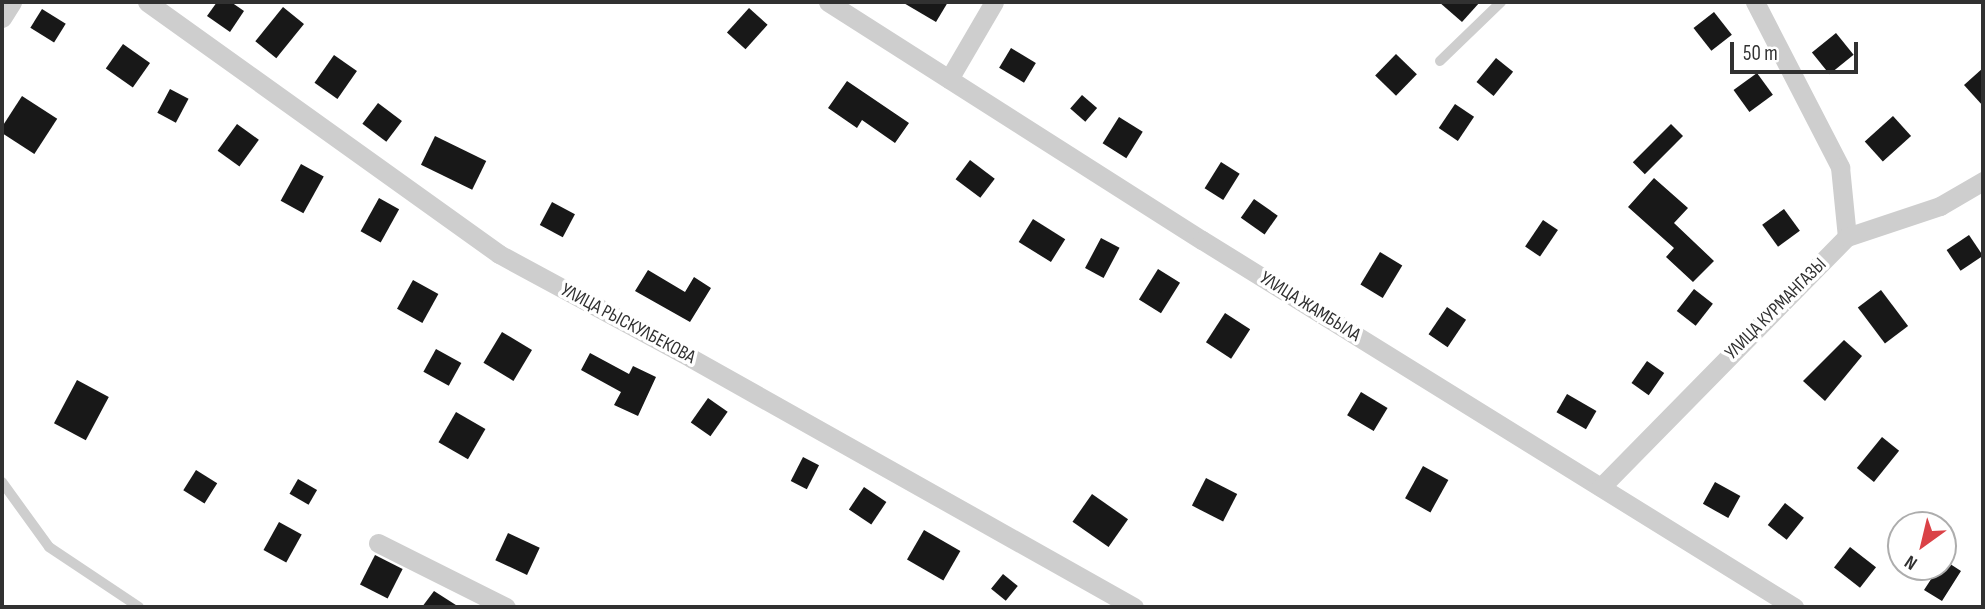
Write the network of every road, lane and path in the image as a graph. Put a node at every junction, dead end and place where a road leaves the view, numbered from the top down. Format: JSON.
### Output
{"nodes":[{"id":1,"x":12,"y":2,"type":"edge"},
{"id":2,"x":148,"y":2,"type":"edge"},
{"id":3,"x":828,"y":2,"type":"edge"},
{"id":4,"x":994,"y":2,"type":"edge"},
{"id":5,"x":1501,"y":2,"type":"edge"},
{"id":6,"x":1755,"y":2,"type":"edge"},
{"id":7,"x":2,"y":18,"type":"edge"},
{"id":8,"x":1440,"y":61,"type":"dead end"},
{"id":9,"x":950,"y":79,"type":"junction"},
{"id":10,"x":1983,"y":181,"type":"edge"},
{"id":11,"x":1847,"y":237,"type":"junction"},
{"id":12,"x":2,"y":482,"type":"edge"},
{"id":13,"x":1601,"y":487,"type":"junction"},
{"id":14,"x":378,"y":543,"type":"dead end"},
{"id":15,"x":139,"y":607,"type":"edge"},
{"id":16,"x":506,"y":607,"type":"edge"},
{"id":17,"x":1134,"y":607,"type":"edge"},
{"id":18,"x":1794,"y":607,"type":"edge"}],
"edges":[{"from":1,"to":7,"type":"street"},
{"from":2,"to":17,"type":"street","name":"УЛИЦА РЫСКУЛБЕКОВА"},
{"from":3,"to":9,"type":"street","name":"УЛИЦА ЖАМБЫЛА"},
{"from":4,"to":9,"type":"street"},
{"from":5,"to":8,"type":"lane"},
{"from":6,"to":11,"type":"street"},
{"from":9,"to":13,"type":"street","name":"УЛИЦА ЖАМБЫЛА"},
{"from":10,"to":11,"type":"street","name":"УЛИЦА КУРМАНГАЗЫ"},
{"from":11,"to":13,"type":"street","name":"УЛИЦА КУРМАНГАЗЫ"},
{"from":12,"to":15,"type":"lane"},
{"from":13,"to":18,"type":"street","name":"УЛИЦА ЖАМБЫЛА"},
{"from":14,"to":16,"type":"street"}]}
